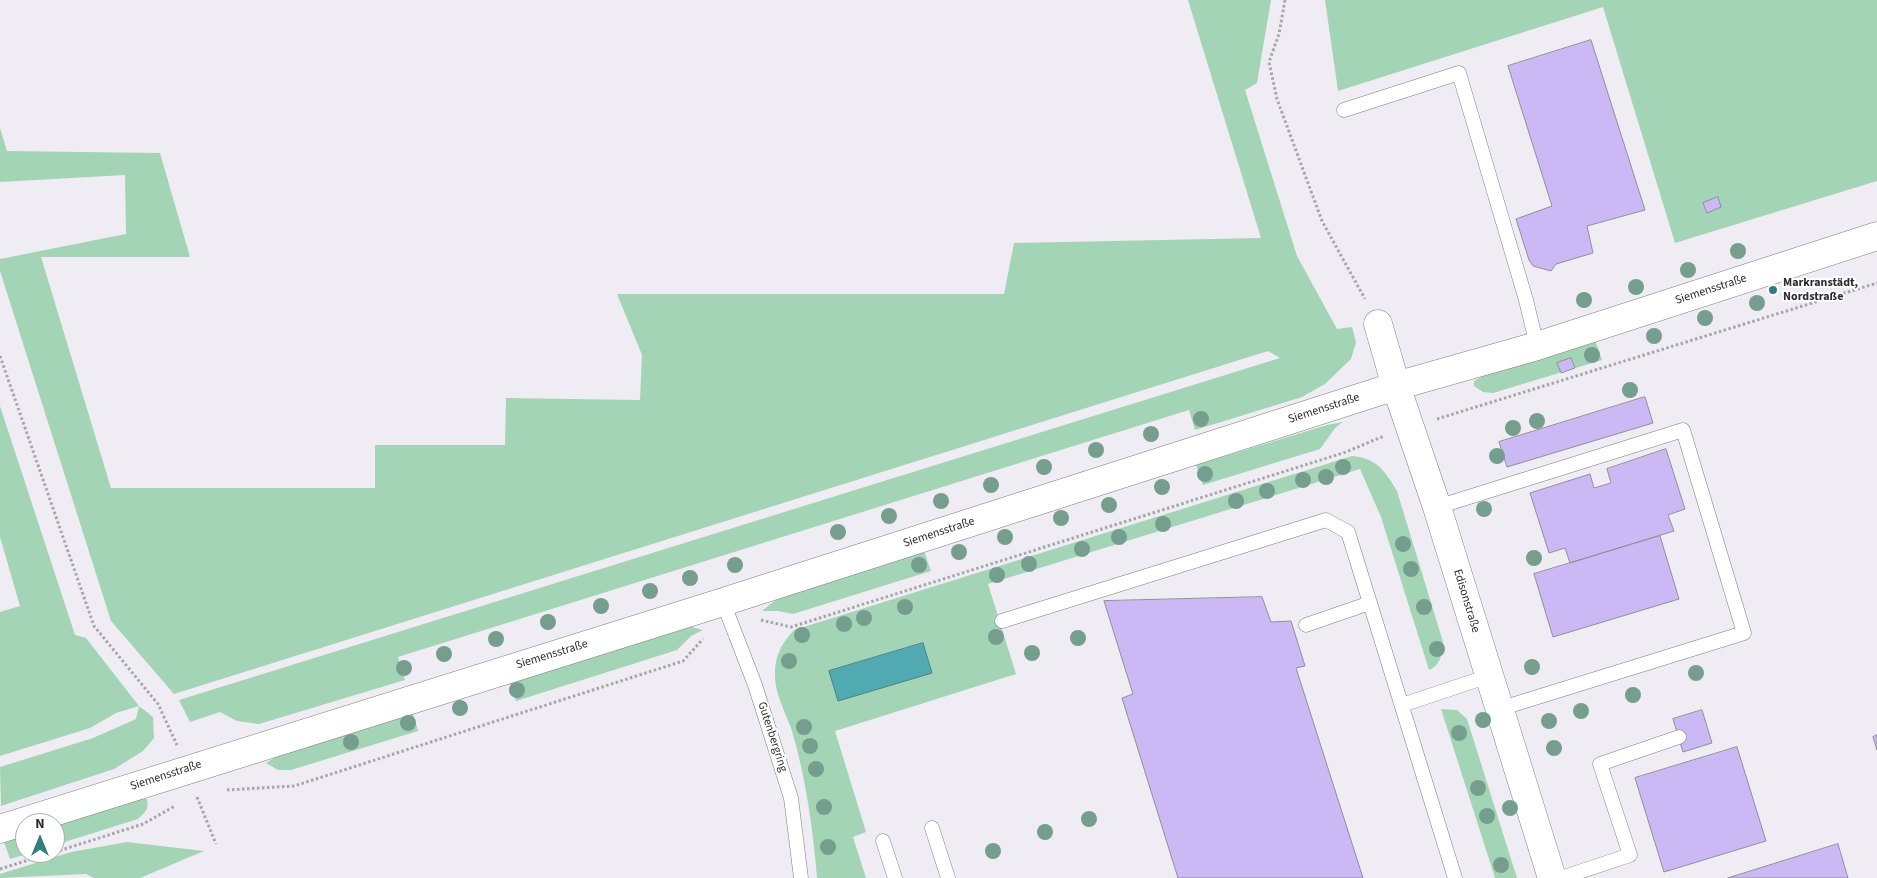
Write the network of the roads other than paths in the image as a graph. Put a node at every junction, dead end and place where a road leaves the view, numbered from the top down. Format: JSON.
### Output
{"nodes":[{"id":1,"x":1344,"y":110,"type":"dead end"},
{"id":2,"x":1877,"y":236,"type":"edge"},
{"id":3,"x":1378,"y":324,"type":"road end"},
{"id":4,"x":1538,"y":346,"type":"junction"},
{"id":5,"x":1396,"y":386,"type":"junction"},
{"id":6,"x":1436,"y":507,"type":"junction"},
{"id":7,"x":723,"y":602,"type":"junction"},
{"id":8,"x":1370,"y":603,"type":"junction"},
{"id":9,"x":1002,"y":622,"type":"dead end"},
{"id":10,"x":1306,"y":625,"type":"dead end"},
{"id":11,"x":1489,"y":676,"type":"junction"},
{"id":12,"x":1402,"y":705,"type":"junction"},
{"id":13,"x":1499,"y":709,"type":"junction"},
{"id":14,"x":1679,"y":737,"type":"dead end"},
{"id":15,"x":932,"y":828,"type":"dead end"},
{"id":16,"x":0,"y":829,"type":"edge"},
{"id":17,"x":883,"y":841,"type":"dead end"},
{"id":18,"x":801,"y":878,"type":"edge"},
{"id":19,"x":895,"y":878,"type":"edge"},
{"id":20,"x":948,"y":878,"type":"edge"},
{"id":21,"x":1455,"y":878,"type":"edge"},
{"id":22,"x":1552,"y":878,"type":"edge"},
{"id":23,"x":1561,"y":878,"type":"edge"}],
"edges":[{"from":1,"to":4,"type":"lane"},
{"from":2,"to":4,"type":"street","name":"Siemensstraße"},
{"from":3,"to":5,"type":"street","name":"Edisonstraße"},
{"from":4,"to":5,"type":"street","name":"Siemensstraße"},
{"from":5,"to":6,"type":"street","name":"Edisonstraße"},
{"from":5,"to":7,"type":"street","name":"Siemensstraße"},
{"from":6,"to":11,"type":"street","name":"Edisonstraße"},
{"from":6,"to":13,"type":"lane"},
{"from":7,"to":16,"type":"street","name":"Siemensstraße"},
{"from":7,"to":18,"type":"lane","name":"Gutenbergring"},
{"from":8,"to":9,"type":"lane"},
{"from":8,"to":10,"type":"lane"},
{"from":8,"to":12,"type":"lane"},
{"from":11,"to":12,"type":"lane"},
{"from":11,"to":13,"type":"street","name":"Edisonstraße"},
{"from":12,"to":21,"type":"lane"},
{"from":13,"to":22,"type":"street","name":"Edisonstraße"},
{"from":14,"to":23,"type":"lane"},
{"from":15,"to":20,"type":"lane"},
{"from":17,"to":19,"type":"lane"}]}
